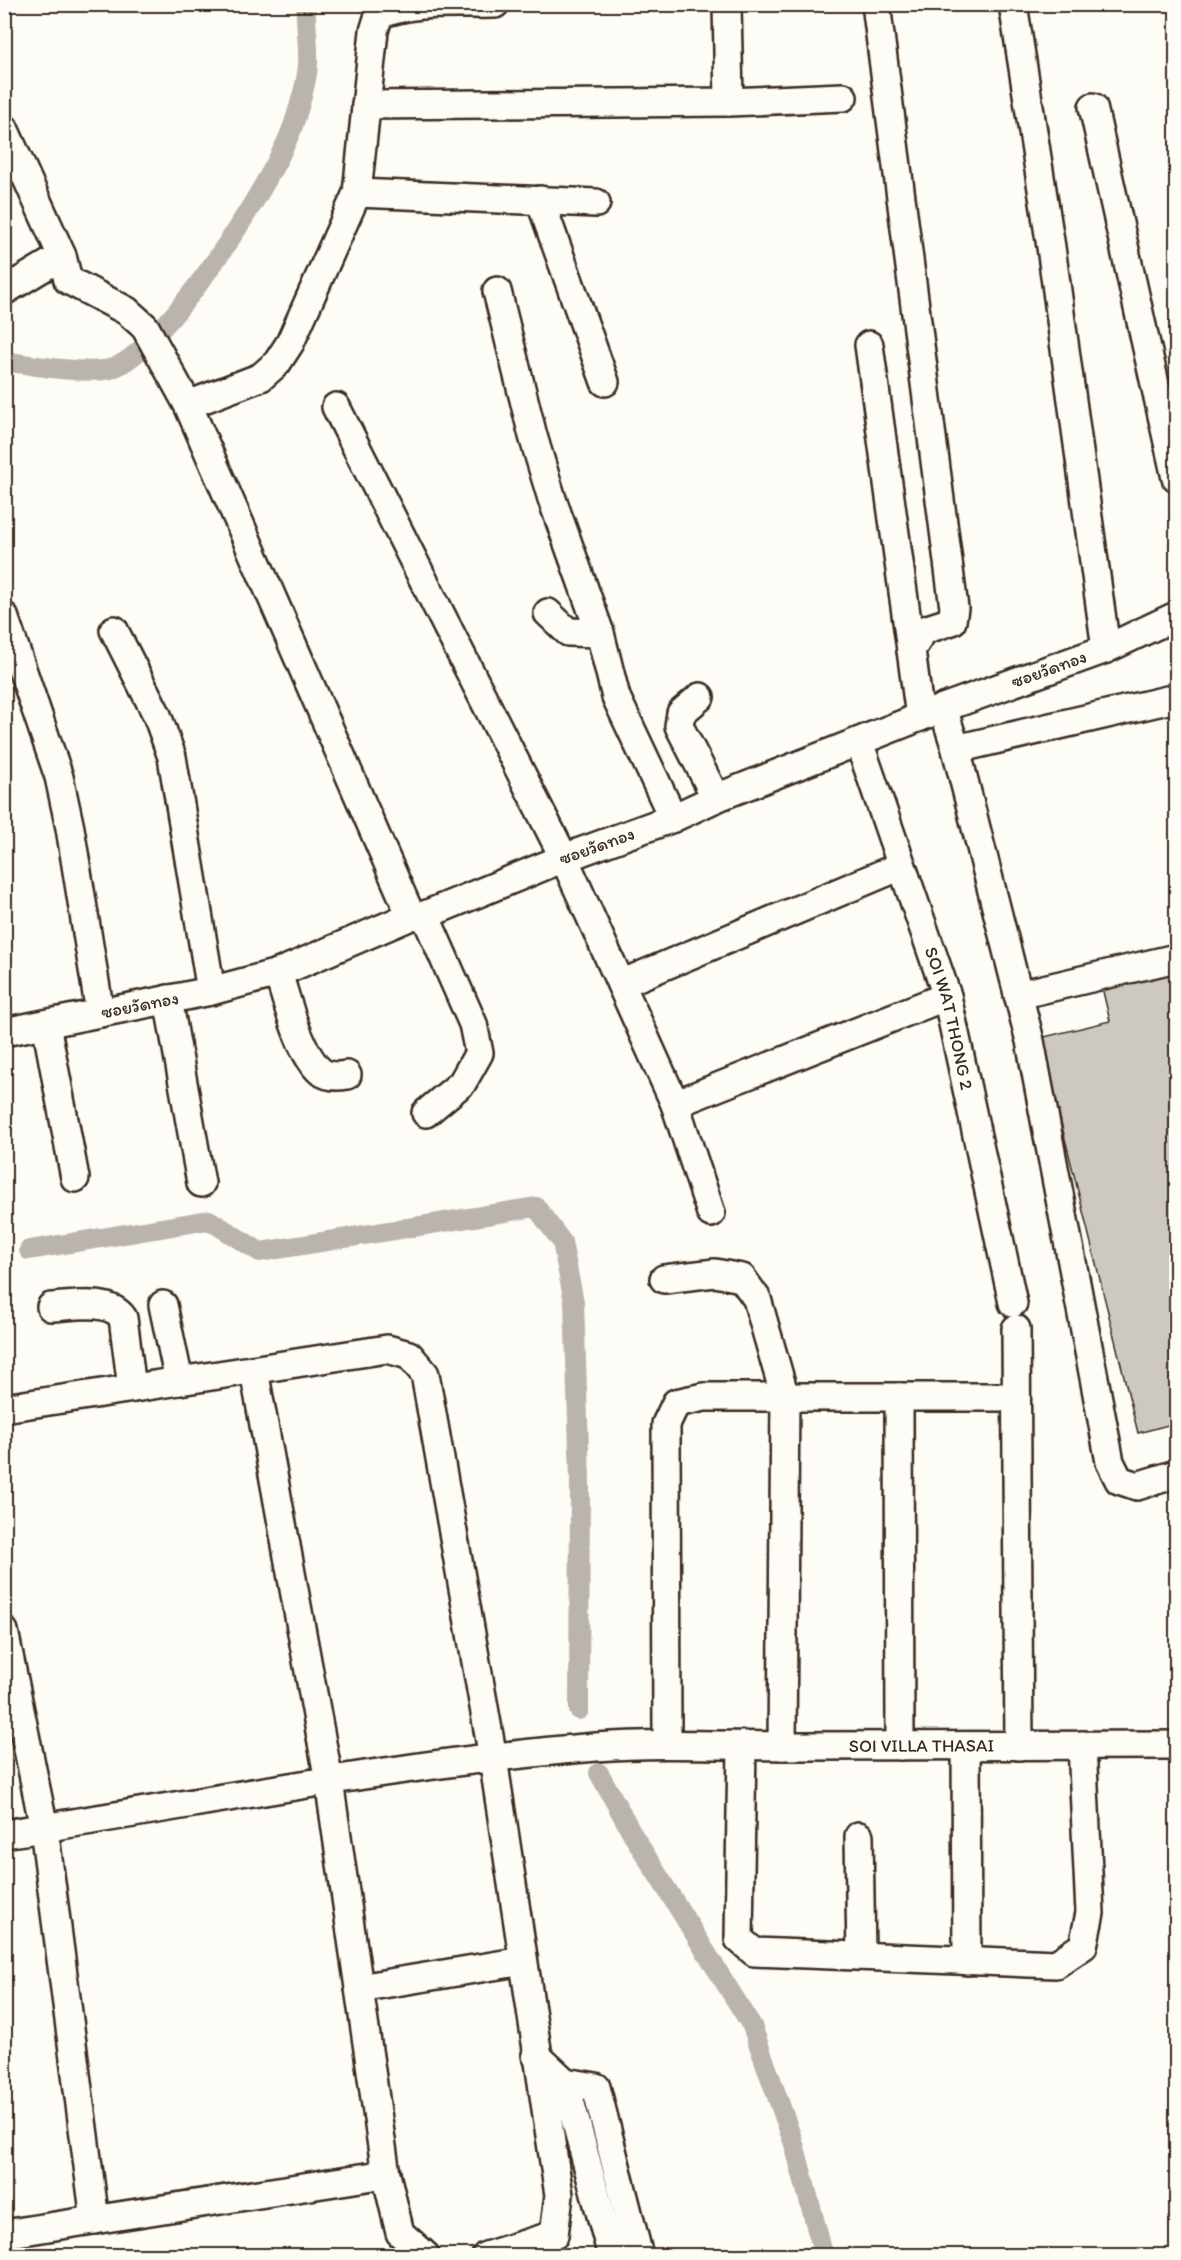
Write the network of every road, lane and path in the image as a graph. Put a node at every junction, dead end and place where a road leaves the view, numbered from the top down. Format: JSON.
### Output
{"nodes":[{"id":1,"x":495,"y":4,"type":"edge"},
{"id":2,"x":727,"y":4,"type":"edge"},
{"id":3,"x":876,"y":4,"type":"edge"},
{"id":4,"x":1013,"y":4,"type":"edge"},
{"id":5,"x":843,"y":97,"type":"dead end"},
{"id":6,"x":729,"y":102,"type":"junction"},
{"id":7,"x":366,"y":105,"type":"junction"},
{"id":8,"x":1093,"y":107,"type":"dead end"},
{"id":9,"x":4,"y":128,"type":"edge"},
{"id":10,"x":357,"y":193,"type":"junction"},
{"id":11,"x":540,"y":200,"type":"junction"},
{"id":12,"x":596,"y":203,"type":"dead end"},
{"id":13,"x":62,"y":256,"type":"junction"},
{"id":14,"x":6,"y":288,"type":"edge"},
{"id":15,"x":497,"y":291,"type":"dead end"},
{"id":16,"x":870,"y":345,"type":"dead end"},
{"id":17,"x":605,"y":382,"type":"dead end"},
{"id":18,"x":188,"y":405,"type":"junction"},
{"id":19,"x":336,"y":407,"type":"dead end"},
{"id":20,"x":1176,"y":477,"type":"edge"},
{"id":21,"x":549,"y":613,"type":"dead end"},
{"id":22,"x":4,"y":616,"type":"edge"},
{"id":23,"x":1176,"y":616,"type":"edge"},
{"id":24,"x":114,"y":630,"type":"dead end"},
{"id":25,"x":600,"y":633,"type":"junction"},
{"id":26,"x":1106,"y":649,"type":"junction"},
{"id":27,"x":911,"y":650,"type":"junction"},
{"id":28,"x":700,"y":697,"type":"dead end"},
{"id":29,"x":1176,"y":698,"type":"edge"},
{"id":30,"x":931,"y":712,"type":"junction"},
{"id":31,"x":858,"y":742,"type":"junction"},
{"id":32,"x":956,"y":749,"type":"junction"},
{"id":33,"x":716,"y":798,"type":"junction"},
{"id":34,"x":673,"y":818,"type":"junction"},
{"id":35,"x":564,"y":858,"type":"junction"},
{"id":36,"x":901,"y":866,"type":"junction"},
{"id":37,"x":418,"y":915,"type":"junction"},
{"id":38,"x":1176,"y":958,"type":"edge"},
{"id":39,"x":278,"y":973,"type":"junction"},
{"id":40,"x":621,"y":984,"type":"junction"},
{"id":41,"x":211,"y":991,"type":"junction"},
{"id":42,"x":1018,"y":995,"type":"junction"},
{"id":43,"x":947,"y":996,"type":"junction"},
{"id":44,"x":168,"y":999,"type":"junction"},
{"id":45,"x":100,"y":1013,"type":"junction"},
{"id":46,"x":46,"y":1024,"type":"junction"},
{"id":47,"x":4,"y":1032,"type":"edge"},
{"id":48,"x":346,"y":1075,"type":"dead end"},
{"id":49,"x":675,"y":1104,"type":"junction"},
{"id":50,"x":426,"y":1113,"type":"dead end"},
{"id":51,"x":75,"y":1178,"type":"dead end"},
{"id":52,"x":201,"y":1183,"type":"dead end"},
{"id":53,"x":711,"y":1213,"type":"dead end"},
{"id":54,"x":664,"y":1279,"type":"dead end"},
{"id":55,"x":163,"y":1305,"type":"dead end"},
{"id":56,"x":51,"y":1306,"type":"dead end"},
{"id":57,"x":254,"y":1370,"type":"junction"},
{"id":58,"x":179,"y":1381,"type":"junction"},
{"id":59,"x":132,"y":1388,"type":"junction"},
{"id":60,"x":785,"y":1397,"type":"junction"},
{"id":61,"x":899,"y":1397,"type":"junction"},
{"id":62,"x":1016,"y":1397,"type":"junction"},
{"id":63,"x":4,"y":1408,"type":"edge"},
{"id":64,"x":1176,"y":1474,"type":"edge"},
{"id":65,"x":4,"y":1631,"type":"edge"},
{"id":66,"x":15,"y":1733,"type":"edge"},
{"id":67,"x":667,"y":1743,"type":"junction"},
{"id":68,"x":742,"y":1745,"type":"junction"},
{"id":69,"x":1082,"y":1745,"type":"junction"},
{"id":70,"x":1176,"y":1745,"type":"edge"},
{"id":71,"x":782,"y":1746,"type":"junction"},
{"id":72,"x":900,"y":1746,"type":"junction"},
{"id":73,"x":966,"y":1746,"type":"junction"},
{"id":74,"x":1019,"y":1746,"type":"junction"},
{"id":75,"x":493,"y":1758,"type":"junction"},
{"id":76,"x":329,"y":1781,"type":"junction"},
{"id":77,"x":44,"y":1828,"type":"junction"},
{"id":78,"x":4,"y":1834,"type":"edge"},
{"id":79,"x":859,"y":1836,"type":"dead end"},
{"id":80,"x":861,"y":1956,"type":"junction"},
{"id":81,"x":523,"y":1961,"type":"junction"},
{"id":82,"x":967,"y":1961,"type":"junction"},
{"id":83,"x":359,"y":1988,"type":"junction"},
{"id":84,"x":536,"y":2055,"type":"junction"},
{"id":85,"x":565,"y":2082,"type":"junction"},
{"id":86,"x":386,"y":2174,"type":"junction"},
{"id":87,"x":95,"y":2220,"type":"junction"},
{"id":88,"x":4,"y":2234,"type":"edge"},
{"id":89,"x":426,"y":2256,"type":"edge"},
{"id":90,"x":486,"y":2256,"type":"edge"},
{"id":91,"x":612,"y":2256,"type":"edge"},
{"id":92,"x":639,"y":2256,"type":"edge"}],
"edges":[{"from":1,"to":7,"type":"street"},
{"from":2,"to":6,"type":"street"},
{"from":3,"to":27,"type":"street"},
{"from":4,"to":26,"type":"street"},
{"from":5,"to":6,"type":"street"},
{"from":6,"to":7,"type":"street"},
{"from":7,"to":10,"type":"street"},
{"from":8,"to":20,"type":"street"},
{"from":9,"to":13,"type":"street"},
{"from":10,"to":11,"type":"street"},
{"from":10,"to":18,"type":"street"},
{"from":11,"to":12,"type":"street"},
{"from":11,"to":17,"type":"street"},
{"from":13,"to":14,"type":"street"},
{"from":13,"to":18,"type":"street"},
{"from":15,"to":25,"type":"street"},
{"from":16,"to":27,"type":"street"},
{"from":18,"to":37,"type":"street"},
{"from":19,"to":35,"type":"street"},
{"from":21,"to":25,"type":"street"},
{"from":22,"to":45,"type":"street"},
{"from":23,"to":26,"type":"street","name":"ซอยวัดทอง"},
{"from":24,"to":41,"type":"street"},
{"from":25,"to":34,"type":"street"},
{"from":26,"to":30,"type":"street","name":"ซอยวัดทอง"},
{"from":27,"to":30,"type":"street"},
{"from":28,"to":33,"type":"street"},
{"from":29,"to":32,"type":"street"},
{"from":30,"to":31,"type":"street","name":"ซอยวัดทอง"},
{"from":30,"to":32,"type":"street"},
{"from":31,"to":33,"type":"street","name":"ซอยวัดทอง"},
{"from":31,"to":36,"type":"street","name":"SOI WAT THONG 2"},
{"from":32,"to":42,"type":"street"},
{"from":33,"to":34,"type":"street","name":"ซอยวัดทอง"},
{"from":34,"to":35,"type":"street","name":"ซอยวัดทอง"},
{"from":35,"to":37,"type":"street","name":"ซอยวัดทอง"},
{"from":35,"to":40,"type":"street"},
{"from":36,"to":40,"type":"street"},
{"from":36,"to":43,"type":"street","name":"SOI WAT THONG 2"},
{"from":37,"to":39,"type":"street","name":"ซอยวัดทอง"},
{"from":37,"to":50,"type":"street"},
{"from":38,"to":42,"type":"street"},
{"from":39,"to":41,"type":"street","name":"ซอยวัดทอง"},
{"from":39,"to":48,"type":"street"},
{"from":40,"to":49,"type":"street"},
{"from":41,"to":44,"type":"street","name":"ซอยวัดทอง"},
{"from":42,"to":64,"type":"street"},
{"from":43,"to":49,"type":"street"},
{"from":43,"to":62,"type":"street","name":"SOI WAT THONG 2"},
{"from":44,"to":45,"type":"street","name":"ซอยวัดทอง"},
{"from":44,"to":52,"type":"street"},
{"from":45,"to":46,"type":"street","name":"ซอยวัดทอง"},
{"from":46,"to":47,"type":"street","name":"ซอยวัดทอง"},
{"from":46,"to":51,"type":"street"},
{"from":49,"to":53,"type":"street"},
{"from":54,"to":60,"type":"street"},
{"from":55,"to":58,"type":"street"},
{"from":56,"to":59,"type":"street"},
{"from":57,"to":58,"type":"street"},
{"from":57,"to":75,"type":"street"},
{"from":57,"to":76,"type":"street"},
{"from":58,"to":59,"type":"street"},
{"from":59,"to":63,"type":"street"},
{"from":60,"to":61,"type":"street"},
{"from":60,"to":67,"type":"street"},
{"from":60,"to":71,"type":"street"},
{"from":61,"to":62,"type":"street"},
{"from":61,"to":72,"type":"street"},
{"from":62,"to":74,"type":"street","name":"SOI WAT THONG 2"},
{"from":65,"to":66,"type":"street"},
{"from":66,"to":77,"type":"street"},
{"from":67,"to":68,"type":"street","name":"SOI VILLA THASAI"},
{"from":67,"to":75,"type":"street","name":"SOI VILLA THASAI"},
{"from":68,"to":71,"type":"street","name":"SOI VILLA THASAI"},
{"from":68,"to":80,"type":"street"},
{"from":69,"to":70,"type":"street","name":"SOI VILLA THASAI"},
{"from":69,"to":74,"type":"street","name":"SOI VILLA THASAI"},
{"from":69,"to":82,"type":"street"},
{"from":71,"to":72,"type":"street","name":"SOI VILLA THASAI"},
{"from":72,"to":73,"type":"street","name":"SOI VILLA THASAI"},
{"from":73,"to":74,"type":"street","name":"SOI VILLA THASAI"},
{"from":73,"to":82,"type":"street"},
{"from":75,"to":76,"type":"street","name":"SOI VILLA THASAI"},
{"from":75,"to":81,"type":"street"},
{"from":76,"to":77,"type":"street","name":"SOI VILLA THASAI"},
{"from":76,"to":83,"type":"street"},
{"from":77,"to":78,"type":"street","name":"SOI VILLA THASAI"},
{"from":77,"to":87,"type":"street"},
{"from":79,"to":80,"type":"street"},
{"from":80,"to":82,"type":"street"},
{"from":81,"to":83,"type":"street"},
{"from":81,"to":84,"type":"street"},
{"from":83,"to":86,"type":"street"},
{"from":84,"to":85,"type":"street"},
{"from":84,"to":90,"type":"street"},
{"from":85,"to":91,"type":"street"},
{"from":85,"to":92,"type":"street"},
{"from":86,"to":87,"type":"street"},
{"from":86,"to":89,"type":"street"},
{"from":87,"to":88,"type":"street"}]}
